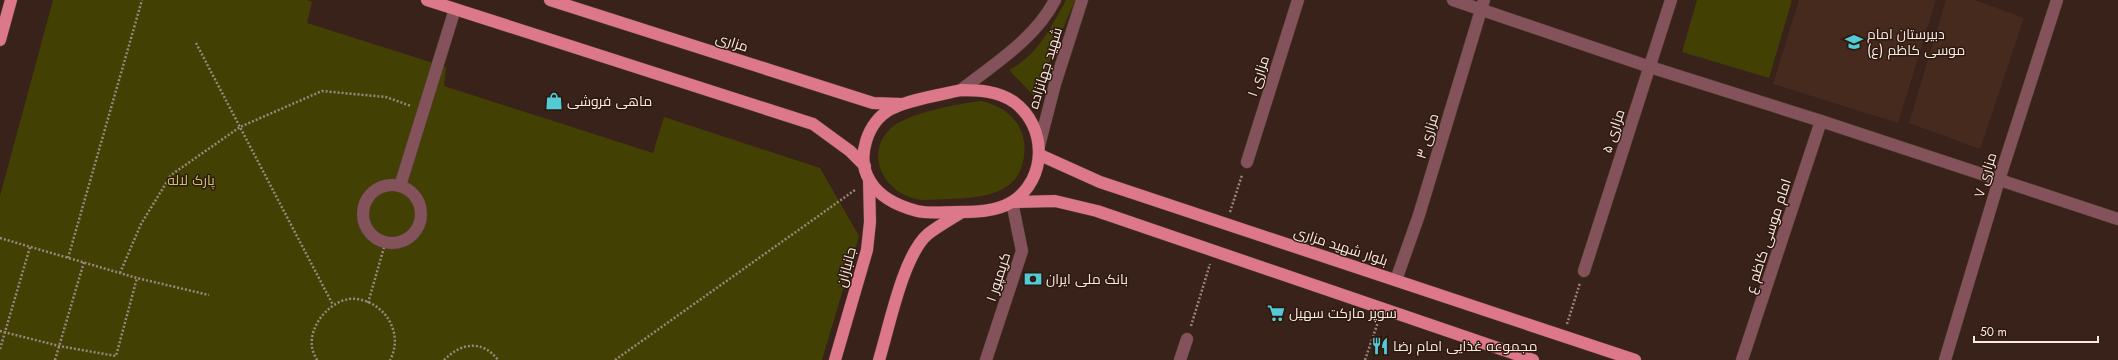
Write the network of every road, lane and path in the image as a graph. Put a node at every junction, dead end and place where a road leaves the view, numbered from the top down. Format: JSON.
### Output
{"nodes":[{"id":1,"x":11,"y":0,"type":"edge"},
{"id":2,"x":142,"y":0,"type":"edge"},
{"id":3,"x":427,"y":0,"type":"edge"},
{"id":4,"x":550,"y":0,"type":"edge"},
{"id":5,"x":1055,"y":0,"type":"edge"},
{"id":6,"x":1082,"y":0,"type":"edge"},
{"id":7,"x":1298,"y":0,"type":"edge"},
{"id":8,"x":1453,"y":0,"type":"edge"},
{"id":9,"x":1671,"y":0,"type":"edge"},
{"id":10,"x":2057,"y":0,"type":"edge"},
{"id":11,"x":1482,"y":5,"type":"edge"},
{"id":12,"x":455,"y":9,"type":"junction"},
{"id":13,"x":0,"y":40,"type":"edge"},
{"id":14,"x":196,"y":42,"type":"dead end"},
{"id":15,"x":1650,"y":67,"type":"junction"},
{"id":16,"x":961,"y":90,"type":"junction"},
{"id":17,"x":906,"y":104,"type":"junction"},
{"id":18,"x":423,"y":111,"type":"junction"},
{"id":19,"x":1822,"y":121,"type":"junction"},
{"id":20,"x":240,"y":127,"type":"junction"},
{"id":21,"x":1040,"y":150,"type":"junction"},
{"id":22,"x":1247,"y":162,"type":"joint"},
{"id":23,"x":865,"y":166,"type":"junction"},
{"id":24,"x":869,"y":180,"type":"junction"},
{"id":25,"x":1999,"y":180,"type":"junction"},
{"id":26,"x":400,"y":186,"type":"junction"},
{"id":27,"x":1012,"y":202,"type":"junction"},
{"id":28,"x":962,"y":212,"type":"junction"},
{"id":29,"x":2118,"y":219,"type":"edge"},
{"id":30,"x":1226,"y":224,"type":"junction"},
{"id":31,"x":0,"y":238,"type":"edge"},
{"id":32,"x":385,"y":244,"type":"junction"},
{"id":33,"x":30,"y":247,"type":"junction"},
{"id":34,"x":1214,"y":250,"type":"junction"},
{"id":35,"x":68,"y":258,"type":"junction"},
{"id":36,"x":84,"y":262,"type":"junction"},
{"id":37,"x":1584,"y":271,"type":"joint"},
{"id":38,"x":120,"y":273,"type":"junction"},
{"id":39,"x":136,"y":278,"type":"junction"},
{"id":40,"x":1396,"y":280,"type":"junction"},
{"id":41,"x":209,"y":295,"type":"dead end"},
{"id":42,"x":368,"y":303,"type":"junction"},
{"id":43,"x":333,"y":304,"type":"junction"},
{"id":44,"x":1382,"y":308,"type":"junction"},
{"id":45,"x":0,"y":331,"type":"edge"},
{"id":46,"x":6,"y":332,"type":"junction"},
{"id":47,"x":1563,"y":336,"type":"junction"},
{"id":48,"x":1186,"y":339,"type":"joint"},
{"id":49,"x":59,"y":346,"type":"junction"},
{"id":50,"x":0,"y":349,"type":"edge"},
{"id":51,"x":55,"y":360,"type":"edge"},
{"id":52,"x":317,"y":360,"type":"edge"},
{"id":53,"x":390,"y":360,"type":"edge"},
{"id":54,"x":444,"y":360,"type":"edge"},
{"id":55,"x":498,"y":360,"type":"edge"},
{"id":56,"x":615,"y":360,"type":"edge"},
{"id":57,"x":835,"y":360,"type":"edge"},
{"id":58,"x":879,"y":360,"type":"edge"},
{"id":59,"x":986,"y":360,"type":"edge"},
{"id":60,"x":1180,"y":360,"type":"edge"},
{"id":61,"x":1366,"y":360,"type":"edge"},
{"id":62,"x":1533,"y":360,"type":"edge"},
{"id":63,"x":1635,"y":360,"type":"edge"},
{"id":64,"x":1742,"y":360,"type":"edge"},
{"id":65,"x":1945,"y":360,"type":"edge"}],
"edges":[{"from":1,"to":13,"type":"main road"},
{"from":2,"to":35,"type":"path"},
{"from":3,"to":12,"type":"main road"},
{"from":4,"to":17,"type":"main road","name":"مزاری"},
{"from":5,"to":16,"type":"street","name":"شهید جهانزاده"},
{"from":6,"to":21,"type":"street","name":"شهید جهانزاده"},
{"from":7,"to":22,"type":"street","name":"مزاری ۱"},
{"from":8,"to":11,"type":"street"},
{"from":9,"to":15,"type":"street","name":"مزاری ۵"},
{"from":10,"to":25,"type":"street","name":"مزاری ۷"},
{"from":11,"to":15,"type":"street"},
{"from":11,"to":40,"type":"street","name":"مزاری ۳"},
{"from":12,"to":18,"type":"street"},
{"from":12,"to":23,"type":"main road"},
{"from":14,"to":20,"type":"path"},
{"from":15,"to":19,"type":"street"},
{"from":15,"to":37,"type":"street","name":"مزاری ۵"},
{"from":16,"to":17,"type":"main road"},
{"from":16,"to":21,"type":"main road"},
{"from":17,"to":23,"type":"main road"},
{"from":18,"to":20,"type":"path"},
{"from":18,"to":26,"type":"street"},
{"from":19,"to":25,"type":"street"},
{"from":19,"to":64,"type":"street","name":"امام موسی کاظم ع"},
{"from":20,"to":38,"type":"path"},
{"from":20,"to":43,"type":"path"},
{"from":21,"to":27,"type":"main road"},
{"from":21,"to":30,"type":"main road","name":"بلوار شهید مزاری"},
{"from":22,"to":30,"type":"path"},
{"from":23,"to":24,"type":"main road"},
{"from":24,"to":28,"type":"main road"},
{"from":24,"to":56,"type":"path"},
{"from":24,"to":57,"type":"main road","name":"جانبازان"},
{"from":25,"to":29,"type":"street"},
{"from":25,"to":65,"type":"street","name":"مزاری ۷"},
{"from":26,"to":32,"type":"street"},
{"from":26,"to":32,"type":"street"},
{"from":27,"to":28,"type":"main road"},
{"from":27,"to":34,"type":"main road"},
{"from":27,"to":59,"type":"street","name":"کریمپور ۱"},
{"from":28,"to":58,"type":"main road"},
{"from":30,"to":40,"type":"main road","name":"بلوار شهید مزاری"},
{"from":31,"to":33,"type":"path"},
{"from":32,"to":42,"type":"path"},
{"from":33,"to":35,"type":"path"},
{"from":33,"to":46,"type":"path"},
{"from":34,"to":44,"type":"main road"},
{"from":34,"to":48,"type":"path"},
{"from":35,"to":36,"type":"path"},
{"from":36,"to":38,"type":"path"},
{"from":36,"to":49,"type":"path"},
{"from":37,"to":47,"type":"path"},
{"from":38,"to":39,"type":"path"},
{"from":39,"to":41,"type":"path"},
{"from":39,"to":49,"type":"path"},
{"from":40,"to":47,"type":"main road","name":"بلوار شهید مزاری"},
{"from":42,"to":43,"type":"path"},
{"from":42,"to":53,"type":"path"},
{"from":43,"to":52,"type":"path"},
{"from":44,"to":61,"type":"path"},
{"from":44,"to":62,"type":"main road"},
{"from":45,"to":46,"type":"path"},
{"from":46,"to":49,"type":"path"},
{"from":46,"to":50,"type":"path"},
{"from":47,"to":63,"type":"main road","name":"بلوار شهید مزاری"},
{"from":48,"to":60,"type":"street"},
{"from":49,"to":51,"type":"path"},
{"from":54,"to":55,"type":"path"}]}
